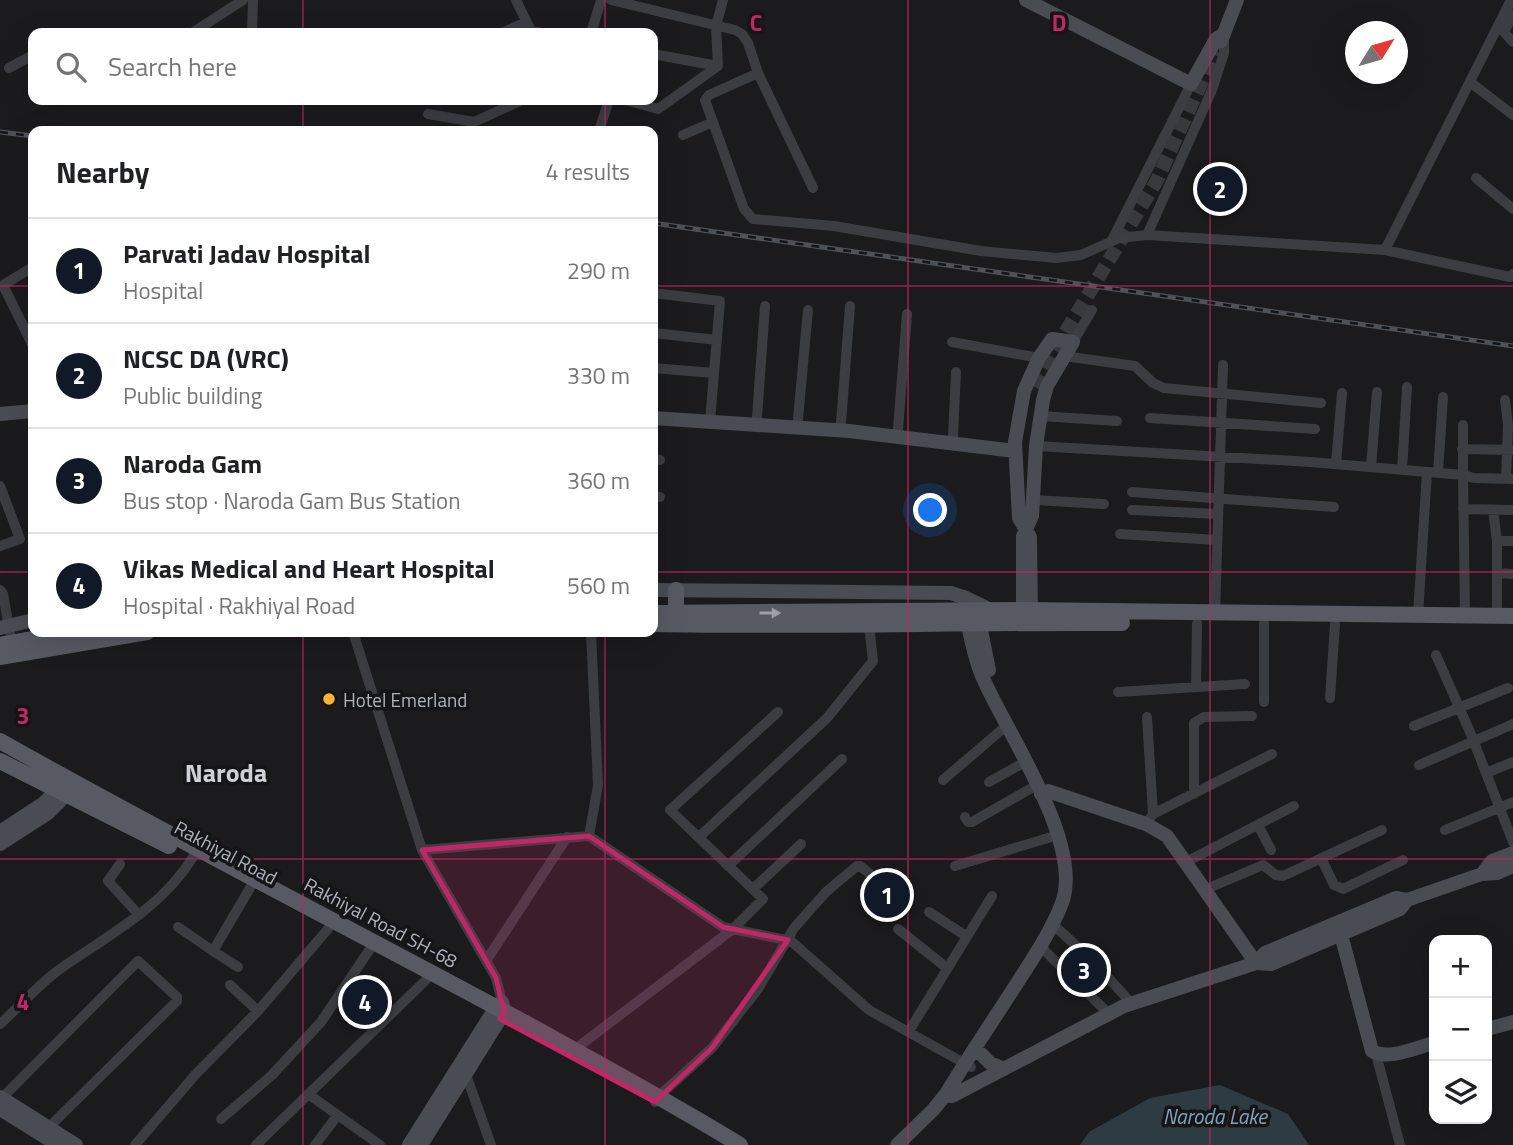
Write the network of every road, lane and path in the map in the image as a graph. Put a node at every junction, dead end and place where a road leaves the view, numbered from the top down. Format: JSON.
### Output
{"nodes":[{"id":1,"x":243,"y":0,"type":"edge"},
{"id":2,"x":253,"y":0,"type":"edge"},
{"id":3,"x":516,"y":0,"type":"edge"},
{"id":4,"x":601,"y":0,"type":"edge"},
{"id":5,"x":611,"y":0,"type":"edge"},
{"id":6,"x":723,"y":0,"type":"edge"},
{"id":7,"x":1026,"y":0,"type":"edge"},
{"id":8,"x":1237,"y":0,"type":"edge"},
{"id":9,"x":1511,"y":0,"type":"edge"},
{"id":10,"x":1513,"y":14,"type":"edge"},
{"id":11,"x":716,"y":26,"type":"junction"},
{"id":12,"x":200,"y":28,"type":"edge"},
{"id":13,"x":252,"y":28,"type":"edge"},
{"id":14,"x":531,"y":28,"type":"edge"},
{"id":15,"x":593,"y":28,"type":"edge"},
{"id":16,"x":1224,"y":34,"type":"junction"},
{"id":17,"x":1513,"y":42,"type":"edge"},
{"id":18,"x":1217,"y":49,"type":"tunnel mouth"},
{"id":19,"x":658,"y":55,"type":"edge"},
{"id":20,"x":28,"y":58,"type":"edge"},
{"id":21,"x":718,"y":66,"type":"junction"},
{"id":22,"x":9,"y":68,"type":"dead end"},
{"id":23,"x":758,"y":73,"type":"junction"},
{"id":24,"x":1470,"y":82,"type":"junction"},
{"id":25,"x":1191,"y":84,"type":"junction"},
{"id":26,"x":511,"y":105,"type":"edge"},
{"id":27,"x":607,"y":105,"type":"edge"},
{"id":28,"x":643,"y":105,"type":"edge"},
{"id":29,"x":428,"y":114,"type":"dead end"},
{"id":30,"x":1513,"y":115,"type":"edge"},
{"id":31,"x":713,"y":122,"type":"junction"},
{"id":32,"x":601,"y":126,"type":"edge"},
{"id":33,"x":682,"y":135,"type":"dead end"},
{"id":34,"x":1476,"y":178,"type":"dead end"},
{"id":35,"x":813,"y":188,"type":"dead end"},
{"id":36,"x":1513,"y":209,"type":"edge"},
{"id":37,"x":1147,"y":235,"type":"junction"},
{"id":38,"x":1112,"y":240,"type":"junction"},
{"id":39,"x":1385,"y":250,"type":"junction"},
{"id":40,"x":28,"y":270,"type":"edge"},
{"id":41,"x":1513,"y":274,"type":"edge"},
{"id":42,"x":1,"y":286,"type":"edge"},
{"id":43,"x":658,"y":294,"type":"edge"},
{"id":44,"x":765,"y":306,"type":"dead end"},
{"id":45,"x":850,"y":306,"type":"dead end"},
{"id":46,"x":808,"y":310,"type":"dead end"},
{"id":47,"x":1092,"y":310,"type":"dead end"},
{"id":48,"x":907,"y":314,"type":"dead end"},
{"id":49,"x":658,"y":334,"type":"edge"},
{"id":50,"x":28,"y":337,"type":"edge"},
{"id":51,"x":717,"y":340,"type":"junction"},
{"id":52,"x":952,"y":342,"type":"dead end"},
{"id":53,"x":1073,"y":342,"type":"junction"},
{"id":54,"x":1064,"y":356,"type":"junction"},
{"id":55,"x":1038,"y":358,"type":"junction"},
{"id":56,"x":1223,"y":365,"type":"dead end"},
{"id":57,"x":658,"y":368,"type":"edge"},
{"id":58,"x":956,"y":372,"type":"dead end"},
{"id":59,"x":714,"y":373,"type":"junction"},
{"id":60,"x":1407,"y":387,"type":"dead end"},
{"id":61,"x":1377,"y":392,"type":"dead end"},
{"id":62,"x":1342,"y":393,"type":"dead end"},
{"id":63,"x":1222,"y":394,"type":"junction"},
{"id":64,"x":1443,"y":397,"type":"dead end"},
{"id":65,"x":1505,"y":400,"type":"dead end"},
{"id":66,"x":1321,"y":403,"type":"dead end"},
{"id":67,"x":28,"y":411,"type":"edge"},
{"id":68,"x":658,"y":411,"type":"edge"},
{"id":69,"x":0,"y":414,"type":"edge"},
{"id":70,"x":1040,"y":416,"type":"junction"},
{"id":71,"x":710,"y":417,"type":"junction"},
{"id":72,"x":757,"y":417,"type":"junction"},
{"id":73,"x":658,"y":418,"type":"edge"},
{"id":74,"x":1150,"y":418,"type":"dead end"},
{"id":75,"x":798,"y":419,"type":"junction"},
{"id":76,"x":28,"y":420,"type":"edge"},
{"id":77,"x":1117,"y":421,"type":"dead end"},
{"id":78,"x":0,"y":423,"type":"edge"},
{"id":79,"x":841,"y":423,"type":"junction"},
{"id":80,"x":1220,"y":423,"type":"junction"},
{"id":81,"x":1463,"y":425,"type":"dead end"},
{"id":82,"x":898,"y":429,"type":"junction"},
{"id":83,"x":1315,"y":429,"type":"dead end"},
{"id":84,"x":953,"y":436,"type":"junction"},
{"id":85,"x":1036,"y":446,"type":"junction"},
{"id":86,"x":1015,"y":447,"type":"junction"},
{"id":87,"x":1462,"y":449,"type":"junction"},
{"id":88,"x":1510,"y":450,"type":"edge"},
{"id":89,"x":1219,"y":457,"type":"junction"},
{"id":90,"x":1336,"y":464,"type":"junction"},
{"id":91,"x":1371,"y":467,"type":"junction"},
{"id":92,"x":1402,"y":470,"type":"junction"},
{"id":93,"x":1432,"y":472,"type":"junction"},
{"id":94,"x":1462,"y":475,"type":"junction"},
{"id":95,"x":1510,"y":479,"type":"edge"},
{"id":96,"x":0,"y":486,"type":"edge"},
{"id":97,"x":1132,"y":492,"type":"dead end"},
{"id":98,"x":1218,"y":498,"type":"junction"},
{"id":99,"x":1029,"y":502,"type":"junction"},
{"id":100,"x":1104,"y":504,"type":"dead end"},
{"id":101,"x":1334,"y":507,"type":"dead end"},
{"id":102,"x":1463,"y":509,"type":"junction"},
{"id":103,"x":1132,"y":510,"type":"dead end"},
{"id":104,"x":1493,"y":510,"type":"junction"},
{"id":105,"x":1513,"y":510,"type":"edge"},
{"id":106,"x":1217,"y":514,"type":"junction"},
{"id":107,"x":1026,"y":529,"type":"junction"},
{"id":108,"x":1120,"y":534,"type":"dead end"},
{"id":109,"x":1217,"y":540,"type":"junction"},
{"id":110,"x":1497,"y":541,"type":"junction"},
{"id":111,"x":1513,"y":541,"type":"edge"},
{"id":112,"x":0,"y":546,"type":"edge"},
{"id":113,"x":1497,"y":573,"type":"junction"},
{"id":114,"x":1513,"y":574,"type":"edge"},
{"id":115,"x":0,"y":590,"type":"edge"},
{"id":116,"x":658,"y":590,"type":"edge"},
{"id":117,"x":676,"y":590,"type":"junction"},
{"id":118,"x":1215,"y":614,"type":"junction"},
{"id":119,"x":1465,"y":614,"type":"junction"},
{"id":120,"x":658,"y":615,"type":"edge"},
{"id":121,"x":976,"y":615,"type":"junction"},
{"id":122,"x":1418,"y":615,"type":"junction"},
{"id":123,"x":1027,"y":616,"type":"junction"},
{"id":124,"x":1505,"y":616,"type":"edge"},
{"id":125,"x":28,"y":621,"type":"edge"},
{"id":126,"x":1197,"y":623,"type":"junction"},
{"id":127,"x":1264,"y":623,"type":"junction"},
{"id":128,"x":658,"y":624,"type":"edge"},
{"id":129,"x":1335,"y":624,"type":"junction"},
{"id":130,"x":673,"y":625,"type":"junction"},
{"id":131,"x":869,"y":625,"type":"junction"},
{"id":132,"x":1513,"y":625,"type":"edge"},
{"id":133,"x":5,"y":627,"type":"edge"},
{"id":134,"x":44,"y":637,"type":"edge"},
{"id":135,"x":118,"y":637,"type":"edge"},
{"id":136,"x":355,"y":637,"type":"edge"},
{"id":137,"x":592,"y":637,"type":"edge"},
{"id":138,"x":6,"y":644,"type":"edge"},
{"id":139,"x":1436,"y":655,"type":"dead end"},
{"id":140,"x":0,"y":657,"type":"edge"},
{"id":141,"x":1245,"y":684,"type":"dead end"},
{"id":142,"x":1196,"y":687,"type":"junction"},
{"id":143,"x":1508,"y":688,"type":"dead end"},
{"id":144,"x":1118,"y":692,"type":"dead end"},
{"id":145,"x":1330,"y":698,"type":"dead end"},
{"id":146,"x":1264,"y":702,"type":"dead end"},
{"id":147,"x":1460,"y":708,"type":"junction"},
{"id":148,"x":778,"y":712,"type":"dead end"},
{"id":149,"x":1252,"y":716,"type":"dead end"},
{"id":150,"x":1147,"y":717,"type":"dead end"},
{"id":151,"x":1513,"y":724,"type":"edge"},
{"id":152,"x":1006,"y":726,"type":"junction"},
{"id":153,"x":1413,"y":726,"type":"dead end"},
{"id":154,"x":0,"y":741,"type":"edge"},
{"id":155,"x":1474,"y":741,"type":"junction"},
{"id":156,"x":1272,"y":754,"type":"dead end"},
{"id":157,"x":842,"y":759,"type":"dead end"},
{"id":158,"x":0,"y":761,"type":"edge"},
{"id":159,"x":1025,"y":762,"type":"junction"},
{"id":160,"x":1513,"y":762,"type":"edge"},
{"id":161,"x":1419,"y":765,"type":"dead end"},
{"id":162,"x":1486,"y":773,"type":"junction"},
{"id":163,"x":943,"y":780,"type":"dead end"},
{"id":164,"x":989,"y":782,"type":"dead end"},
{"id":165,"x":67,"y":787,"type":"junction"},
{"id":166,"x":1042,"y":790,"type":"junction"},
{"id":167,"x":1194,"y":794,"type":"junction"},
{"id":168,"x":1513,"y":802,"type":"edge"},
{"id":169,"x":1294,"y":806,"type":"dead end"},
{"id":170,"x":1500,"y":807,"type":"junction"},
{"id":171,"x":965,"y":817,"type":"dead end"},
{"id":172,"x":1150,"y":819,"type":"junction"},
{"id":173,"x":1258,"y":825,"type":"junction"},
{"id":174,"x":1382,"y":830,"type":"dead end"},
{"id":175,"x":1445,"y":830,"type":"dead end"},
{"id":176,"x":0,"y":832,"type":"edge"},
{"id":177,"x":1058,"y":835,"type":"junction"},
{"id":178,"x":589,"y":836,"type":"junction"},
{"id":179,"x":568,"y":837,"type":"junction"},
{"id":180,"x":699,"y":837,"type":"junction"},
{"id":181,"x":1513,"y":842,"type":"edge"},
{"id":182,"x":0,"y":844,"type":"edge"},
{"id":183,"x":801,"y":844,"type":"dead end"},
{"id":184,"x":422,"y":850,"type":"junction"},
{"id":185,"x":1271,"y":850,"type":"dead end"},
{"id":186,"x":1513,"y":853,"type":"edge"},
{"id":187,"x":192,"y":857,"type":"junction"},
{"id":188,"x":1321,"y":858,"type":"junction"},
{"id":189,"x":1403,"y":860,"type":"dead end"},
{"id":190,"x":1186,"y":862,"type":"junction"},
{"id":191,"x":120,"y":864,"type":"dead end"},
{"id":192,"x":728,"y":866,"type":"junction"},
{"id":193,"x":955,"y":866,"type":"dead end"},
{"id":194,"x":1513,"y":866,"type":"edge"},
{"id":195,"x":1482,"y":874,"type":"junction"},
{"id":196,"x":874,"y":877,"type":"dead end"},
{"id":197,"x":250,"y":888,"type":"junction"},
{"id":198,"x":753,"y":889,"type":"junction"},
{"id":199,"x":1204,"y":890,"type":"junction"},
{"id":200,"x":992,"y":896,"type":"dead end"},
{"id":201,"x":929,"y":912,"type":"dead end"},
{"id":202,"x":139,"y":915,"type":"junction"},
{"id":203,"x":178,"y":927,"type":"dead end"},
{"id":204,"x":1340,"y":928,"type":"junction"},
{"id":205,"x":328,"y":929,"type":"junction"},
{"id":206,"x":733,"y":929,"type":"junction"},
{"id":207,"x":898,"y":929,"type":"dead end"},
{"id":208,"x":1058,"y":929,"type":"junction"},
{"id":209,"x":966,"y":936,"type":"junction"},
{"id":210,"x":788,"y":940,"type":"junction"},
{"id":211,"x":370,"y":949,"type":"junction"},
{"id":212,"x":213,"y":951,"type":"junction"},
{"id":213,"x":1045,"y":951,"type":"junction"},
{"id":214,"x":486,"y":961,"type":"junction"},
{"id":215,"x":1256,"y":963,"type":"junction"},
{"id":216,"x":238,"y":967,"type":"dead end"},
{"id":217,"x":947,"y":968,"type":"junction"},
{"id":218,"x":426,"y":980,"type":"junction"},
{"id":219,"x":230,"y":985,"type":"dead end"},
{"id":220,"x":1132,"y":1003,"type":"junction"},
{"id":221,"x":257,"y":1011,"type":"junction"},
{"id":222,"x":499,"y":1011,"type":"junction"},
{"id":223,"x":1109,"y":1014,"type":"junction"},
{"id":224,"x":1513,"y":1022,"type":"edge"},
{"id":225,"x":0,"y":1024,"type":"edge"},
{"id":226,"x":1492,"y":1028,"type":"edge"},
{"id":227,"x":909,"y":1031,"type":"junction"},
{"id":228,"x":1429,"y":1044,"type":"edge"},
{"id":229,"x":575,"y":1051,"type":"junction"},
{"id":230,"x":980,"y":1054,"type":"junction"},
{"id":231,"x":1377,"y":1054,"type":"junction"},
{"id":232,"x":968,"y":1065,"type":"junction"},
{"id":233,"x":464,"y":1068,"type":"junction"},
{"id":234,"x":1004,"y":1069,"type":"junction"},
{"id":235,"x":308,"y":1094,"type":"junction"},
{"id":236,"x":949,"y":1095,"type":"junction"},
{"id":237,"x":657,"y":1099,"type":"junction"},
{"id":238,"x":0,"y":1101,"type":"edge"},
{"id":239,"x":337,"y":1116,"type":"junction"},
{"id":240,"x":221,"y":1119,"type":"dead end"},
{"id":241,"x":52,"y":1140,"type":"edge"},
{"id":242,"x":364,"y":1141,"type":"edge"},
{"id":243,"x":260,"y":1144,"type":"edge"},
{"id":244,"x":76,"y":1145,"type":"edge"},
{"id":245,"x":135,"y":1145,"type":"edge"},
{"id":246,"x":315,"y":1145,"type":"edge"},
{"id":247,"x":380,"y":1145,"type":"edge"},
{"id":248,"x":409,"y":1145,"type":"edge"},
{"id":249,"x":421,"y":1145,"type":"edge"},
{"id":250,"x":491,"y":1145,"type":"edge"},
{"id":251,"x":726,"y":1145,"type":"edge"},
{"id":252,"x":740,"y":1145,"type":"edge"},
{"id":253,"x":897,"y":1145,"type":"edge"},
{"id":254,"x":908,"y":1145,"type":"edge"},
{"id":255,"x":1400,"y":1145,"type":"edge"}],
"edges":[{"from":1,"to":12,"type":"street"},
{"from":2,"to":13,"type":"street"},
{"from":3,"to":14,"type":"street"},
{"from":4,"to":15,"type":"street"},
{"from":5,"to":11,"type":"street"},
{"from":6,"to":11,"type":"street"},
{"from":7,"to":25,"type":"street"},
{"from":8,"to":16,"type":"street"},
{"from":9,"to":24,"type":"street"},
{"from":10,"to":17,"type":"street"},
{"from":11,"to":21,"type":"street"},
{"from":11,"to":23,"type":"street"},
{"from":16,"to":18,"type":"street"},
{"from":16,"to":25,"type":"street"},
{"from":16,"to":37,"type":"street"},
{"from":19,"to":21,"type":"street"},
{"from":20,"to":22,"type":"street"},
{"from":21,"to":28,"type":"street"},
{"from":23,"to":31,"type":"street"},
{"from":23,"to":35,"type":"street"},
{"from":24,"to":30,"type":"street"},
{"from":24,"to":39,"type":"street"},
{"from":25,"to":38,"type":"street"},
{"from":26,"to":29,"type":"street"},
{"from":27,"to":32,"type":"street"},
{"from":31,"to":33,"type":"street"},
{"from":31,"to":38,"type":"street"},
{"from":34,"to":36,"type":"street"},
{"from":37,"to":38,"type":"street"},
{"from":37,"to":39,"type":"street"},
{"from":39,"to":41,"type":"street"},
{"from":40,"to":42,"type":"street"},
{"from":42,"to":50,"type":"street"},
{"from":43,"to":51,"type":"street"},
{"from":44,"to":72,"type":"street"},
{"from":45,"to":79,"type":"street"},
{"from":46,"to":75,"type":"street"},
{"from":47,"to":53,"type":"street"},
{"from":48,"to":82,"type":"street"},
{"from":49,"to":51,"type":"street"},
{"from":51,"to":59,"type":"street"},
{"from":52,"to":55,"type":"street"},
{"from":53,"to":54,"type":"street"},
{"from":53,"to":55,"type":"street"},
{"from":54,"to":63,"type":"street"},
{"from":54,"to":70,"type":"street"},
{"from":55,"to":86,"type":"street"},
{"from":56,"to":63,"type":"street"},
{"from":57,"to":59,"type":"street"},
{"from":58,"to":84,"type":"street"},
{"from":59,"to":71,"type":"street"},
{"from":60,"to":92,"type":"street"},
{"from":61,"to":91,"type":"street"},
{"from":62,"to":90,"type":"street"},
{"from":63,"to":66,"type":"street"},
{"from":63,"to":80,"type":"street"},
{"from":64,"to":93,"type":"street"},
{"from":65,"to":88,"type":"street"},
{"from":67,"to":69,"type":"street"},
{"from":68,"to":71,"type":"street"},
{"from":70,"to":77,"type":"street"},
{"from":70,"to":85,"type":"street"},
{"from":71,"to":72,"type":"street"},
{"from":71,"to":73,"type":"street"},
{"from":71,"to":86,"type":"street"},
{"from":72,"to":75,"type":"street"},
{"from":74,"to":80,"type":"street"},
{"from":75,"to":79,"type":"street"},
{"from":76,"to":78,"type":"street"},
{"from":79,"to":82,"type":"street"},
{"from":80,"to":83,"type":"street"},
{"from":80,"to":89,"type":"street"},
{"from":81,"to":87,"type":"street"},
{"from":82,"to":84,"type":"street"},
{"from":84,"to":86,"type":"street"},
{"from":85,"to":89,"type":"street"},
{"from":85,"to":99,"type":"street"},
{"from":86,"to":107,"type":"street"},
{"from":87,"to":88,"type":"street"},
{"from":87,"to":94,"type":"street"},
{"from":88,"to":95,"type":"street"},
{"from":89,"to":90,"type":"street"},
{"from":89,"to":98,"type":"street"},
{"from":90,"to":91,"type":"street"},
{"from":91,"to":92,"type":"street"},
{"from":92,"to":93,"type":"street"},
{"from":93,"to":94,"type":"street"},
{"from":93,"to":122,"type":"street"},
{"from":94,"to":95,"type":"street"},
{"from":94,"to":102,"type":"street"},
{"from":96,"to":112,"type":"street"},
{"from":97,"to":98,"type":"street"},
{"from":98,"to":101,"type":"street"},
{"from":98,"to":106,"type":"street"},
{"from":99,"to":100,"type":"street"},
{"from":99,"to":107,"type":"street"},
{"from":102,"to":104,"type":"street"},
{"from":102,"to":119,"type":"street"},
{"from":103,"to":106,"type":"street"},
{"from":104,"to":105,"type":"street"},
{"from":104,"to":110,"type":"street"},
{"from":106,"to":109,"type":"street"},
{"from":107,"to":123,"type":"street"},
{"from":108,"to":109,"type":"street"},
{"from":109,"to":118,"type":"street"},
{"from":110,"to":111,"type":"street"},
{"from":110,"to":113,"type":"street"},
{"from":113,"to":114,"type":"street"},
{"from":113,"to":124,"type":"street"},
{"from":115,"to":133,"type":"street"},
{"from":116,"to":117,"type":"street"},
{"from":117,"to":121,"type":"street"},
{"from":117,"to":130,"type":"main road"},
{"from":118,"to":122,"type":"main road"},
{"from":118,"to":123,"type":"main road"},
{"from":119,"to":122,"type":"main road"},
{"from":119,"to":124,"type":"main road"},
{"from":120,"to":130,"type":"main road"},
{"from":121,"to":123,"type":"main road"},
{"from":130,"to":121,"type":"main road","one_way":true},
{"from":121,"to":131,"type":"main road"},
{"from":121,"to":152,"type":"street"},
{"from":121,"to":166,"type":"street"},
{"from":123,"to":126,"type":"main road"},
{"from":125,"to":133,"type":"street"},
{"from":126,"to":127,"type":"main road"},
{"from":126,"to":142,"type":"street"},
{"from":127,"to":129,"type":"main road"},
{"from":127,"to":146,"type":"street"},
{"from":128,"to":130,"type":"main road"},
{"from":129,"to":132,"type":"main road"},
{"from":129,"to":145,"type":"street"},
{"from":130,"to":131,"type":"main road"},
{"from":131,"to":180,"type":"street"},
{"from":133,"to":138,"type":"street"},
{"from":134,"to":138,"type":"main road"},
{"from":135,"to":140,"type":"main road"},
{"from":136,"to":184,"type":"street"},
{"from":137,"to":178,"type":"street"},
{"from":139,"to":147,"type":"street"},
{"from":141,"to":142,"type":"street"},
{"from":142,"to":144,"type":"street"},
{"from":143,"to":147,"type":"street"},
{"from":147,"to":153,"type":"street"},
{"from":147,"to":155,"type":"street"},
{"from":148,"to":180,"type":"street"},
{"from":149,"to":167,"type":"street"},
{"from":150,"to":172,"type":"street"},
{"from":151,"to":155,"type":"street"},
{"from":152,"to":159,"type":"street"},
{"from":152,"to":163,"type":"street"},
{"from":154,"to":165,"type":"main road","name":"Rakhiyal Road SH-68"},
{"from":155,"to":161,"type":"street"},
{"from":155,"to":162,"type":"street"},
{"from":156,"to":167,"type":"street"},
{"from":157,"to":192,"type":"street"},
{"from":158,"to":165,"type":"main road","name":"Rakhiyal Road"},
{"from":159,"to":164,"type":"street"},
{"from":159,"to":166,"type":"street"},
{"from":160,"to":162,"type":"street"},
{"from":162,"to":170,"type":"street"},
{"from":165,"to":176,"type":"street"},
{"from":165,"to":182,"type":"street"},
{"from":165,"to":187,"type":"main road","name":"Rakhiyal Road"},
{"from":165,"to":222,"type":"main road","name":"Rakhiyal Road SH-68"},
{"from":166,"to":171,"type":"street"},
{"from":166,"to":172,"type":"street"},
{"from":166,"to":177,"type":"street"},
{"from":166,"to":208,"type":"street"},
{"from":167,"to":172,"type":"street"},
{"from":168,"to":170,"type":"street"},
{"from":169,"to":173,"type":"street"},
{"from":170,"to":175,"type":"street"},
{"from":170,"to":181,"type":"street"},
{"from":172,"to":190,"type":"street"},
{"from":173,"to":185,"type":"street"},
{"from":173,"to":190,"type":"street"},
{"from":174,"to":188,"type":"street"},
{"from":177,"to":193,"type":"street"},
{"from":177,"to":232,"type":"street"},
{"from":178,"to":179,"type":"street"},
{"from":178,"to":206,"type":"street"},
{"from":179,"to":184,"type":"street"},
{"from":179,"to":214,"type":"street"},
{"from":180,"to":192,"type":"street"},
{"from":183,"to":198,"type":"street"},
{"from":184,"to":214,"type":"street"},
{"from":186,"to":195,"type":"street"},
{"from":187,"to":197,"type":"main road","name":"Rakhiyal Road"},
{"from":187,"to":202,"type":"street"},
{"from":188,"to":189,"type":"street"},
{"from":188,"to":199,"type":"street"},
{"from":190,"to":199,"type":"street"},
{"from":191,"to":202,"type":"street"},
{"from":192,"to":198,"type":"street"},
{"from":194,"to":195,"type":"street"},
{"from":195,"to":204,"type":"street"},
{"from":196,"to":210,"type":"street"},
{"from":197,"to":205,"type":"main road","name":"Rakhiyal Road"},
{"from":197,"to":212,"type":"street"},
{"from":198,"to":206,"type":"street"},
{"from":199,"to":215,"type":"street"},
{"from":200,"to":209,"type":"street"},
{"from":201,"to":209,"type":"street"},
{"from":202,"to":225,"type":"street"},
{"from":203,"to":212,"type":"street"},
{"from":204,"to":215,"type":"street"},
{"from":204,"to":231,"type":"street"},
{"from":205,"to":211,"type":"main road","name":"Rakhiyal Road"},
{"from":205,"to":221,"type":"street"},
{"from":206,"to":210,"type":"street"},
{"from":206,"to":229,"type":"street"},
{"from":207,"to":217,"type":"street"},
{"from":208,"to":213,"type":"street"},
{"from":208,"to":220,"type":"street"},
{"from":209,"to":217,"type":"street"},
{"from":210,"to":227,"type":"street"},
{"from":210,"to":237,"type":"street"},
{"from":211,"to":218,"type":"main road","name":"Rakhiyal Road"},
{"from":211,"to":240,"type":"street"},
{"from":212,"to":216,"type":"street"},
{"from":213,"to":223,"type":"street"},
{"from":213,"to":230,"type":"street"},
{"from":214,"to":222,"type":"street"},
{"from":215,"to":220,"type":"street"},
{"from":217,"to":227,"type":"street"},
{"from":218,"to":222,"type":"main road","name":"Rakhiyal Road"},
{"from":218,"to":235,"type":"street"},
{"from":219,"to":221,"type":"street"},
{"from":220,"to":223,"type":"street"},
{"from":221,"to":245,"type":"street"},
{"from":222,"to":229,"type":"main road","name":"Rakhiyal Road SH-68"},
{"from":222,"to":233,"type":"street"},
{"from":222,"to":237,"type":"main road","name":"Rakhiyal Road"},
{"from":223,"to":234,"type":"street"},
{"from":224,"to":226,"type":"street"},
{"from":227,"to":232,"type":"street"},
{"from":228,"to":231,"type":"street"},
{"from":229,"to":237,"type":"main road","name":"Rakhiyal Road SH-68"},
{"from":230,"to":232,"type":"street"},
{"from":230,"to":234,"type":"street"},
{"from":231,"to":255,"type":"street"},
{"from":232,"to":236,"type":"street"},
{"from":233,"to":248,"type":"street"},
{"from":233,"to":249,"type":"street"},
{"from":233,"to":250,"type":"street"},
{"from":234,"to":236,"type":"street"},
{"from":235,"to":239,"type":"street"},
{"from":235,"to":243,"type":"street"},
{"from":236,"to":253,"type":"street"},
{"from":236,"to":254,"type":"street"},
{"from":237,"to":251,"type":"main road","name":"Rakhiyal Road"},
{"from":237,"to":252,"type":"main road","name":"Rakhiyal Road SH-68"},
{"from":238,"to":241,"type":"street"},
{"from":238,"to":241,"type":"street"},
{"from":239,"to":242,"type":"street"},
{"from":239,"to":246,"type":"street"},
{"from":241,"to":244,"type":"street"},
{"from":242,"to":247,"type":"street"}]}
